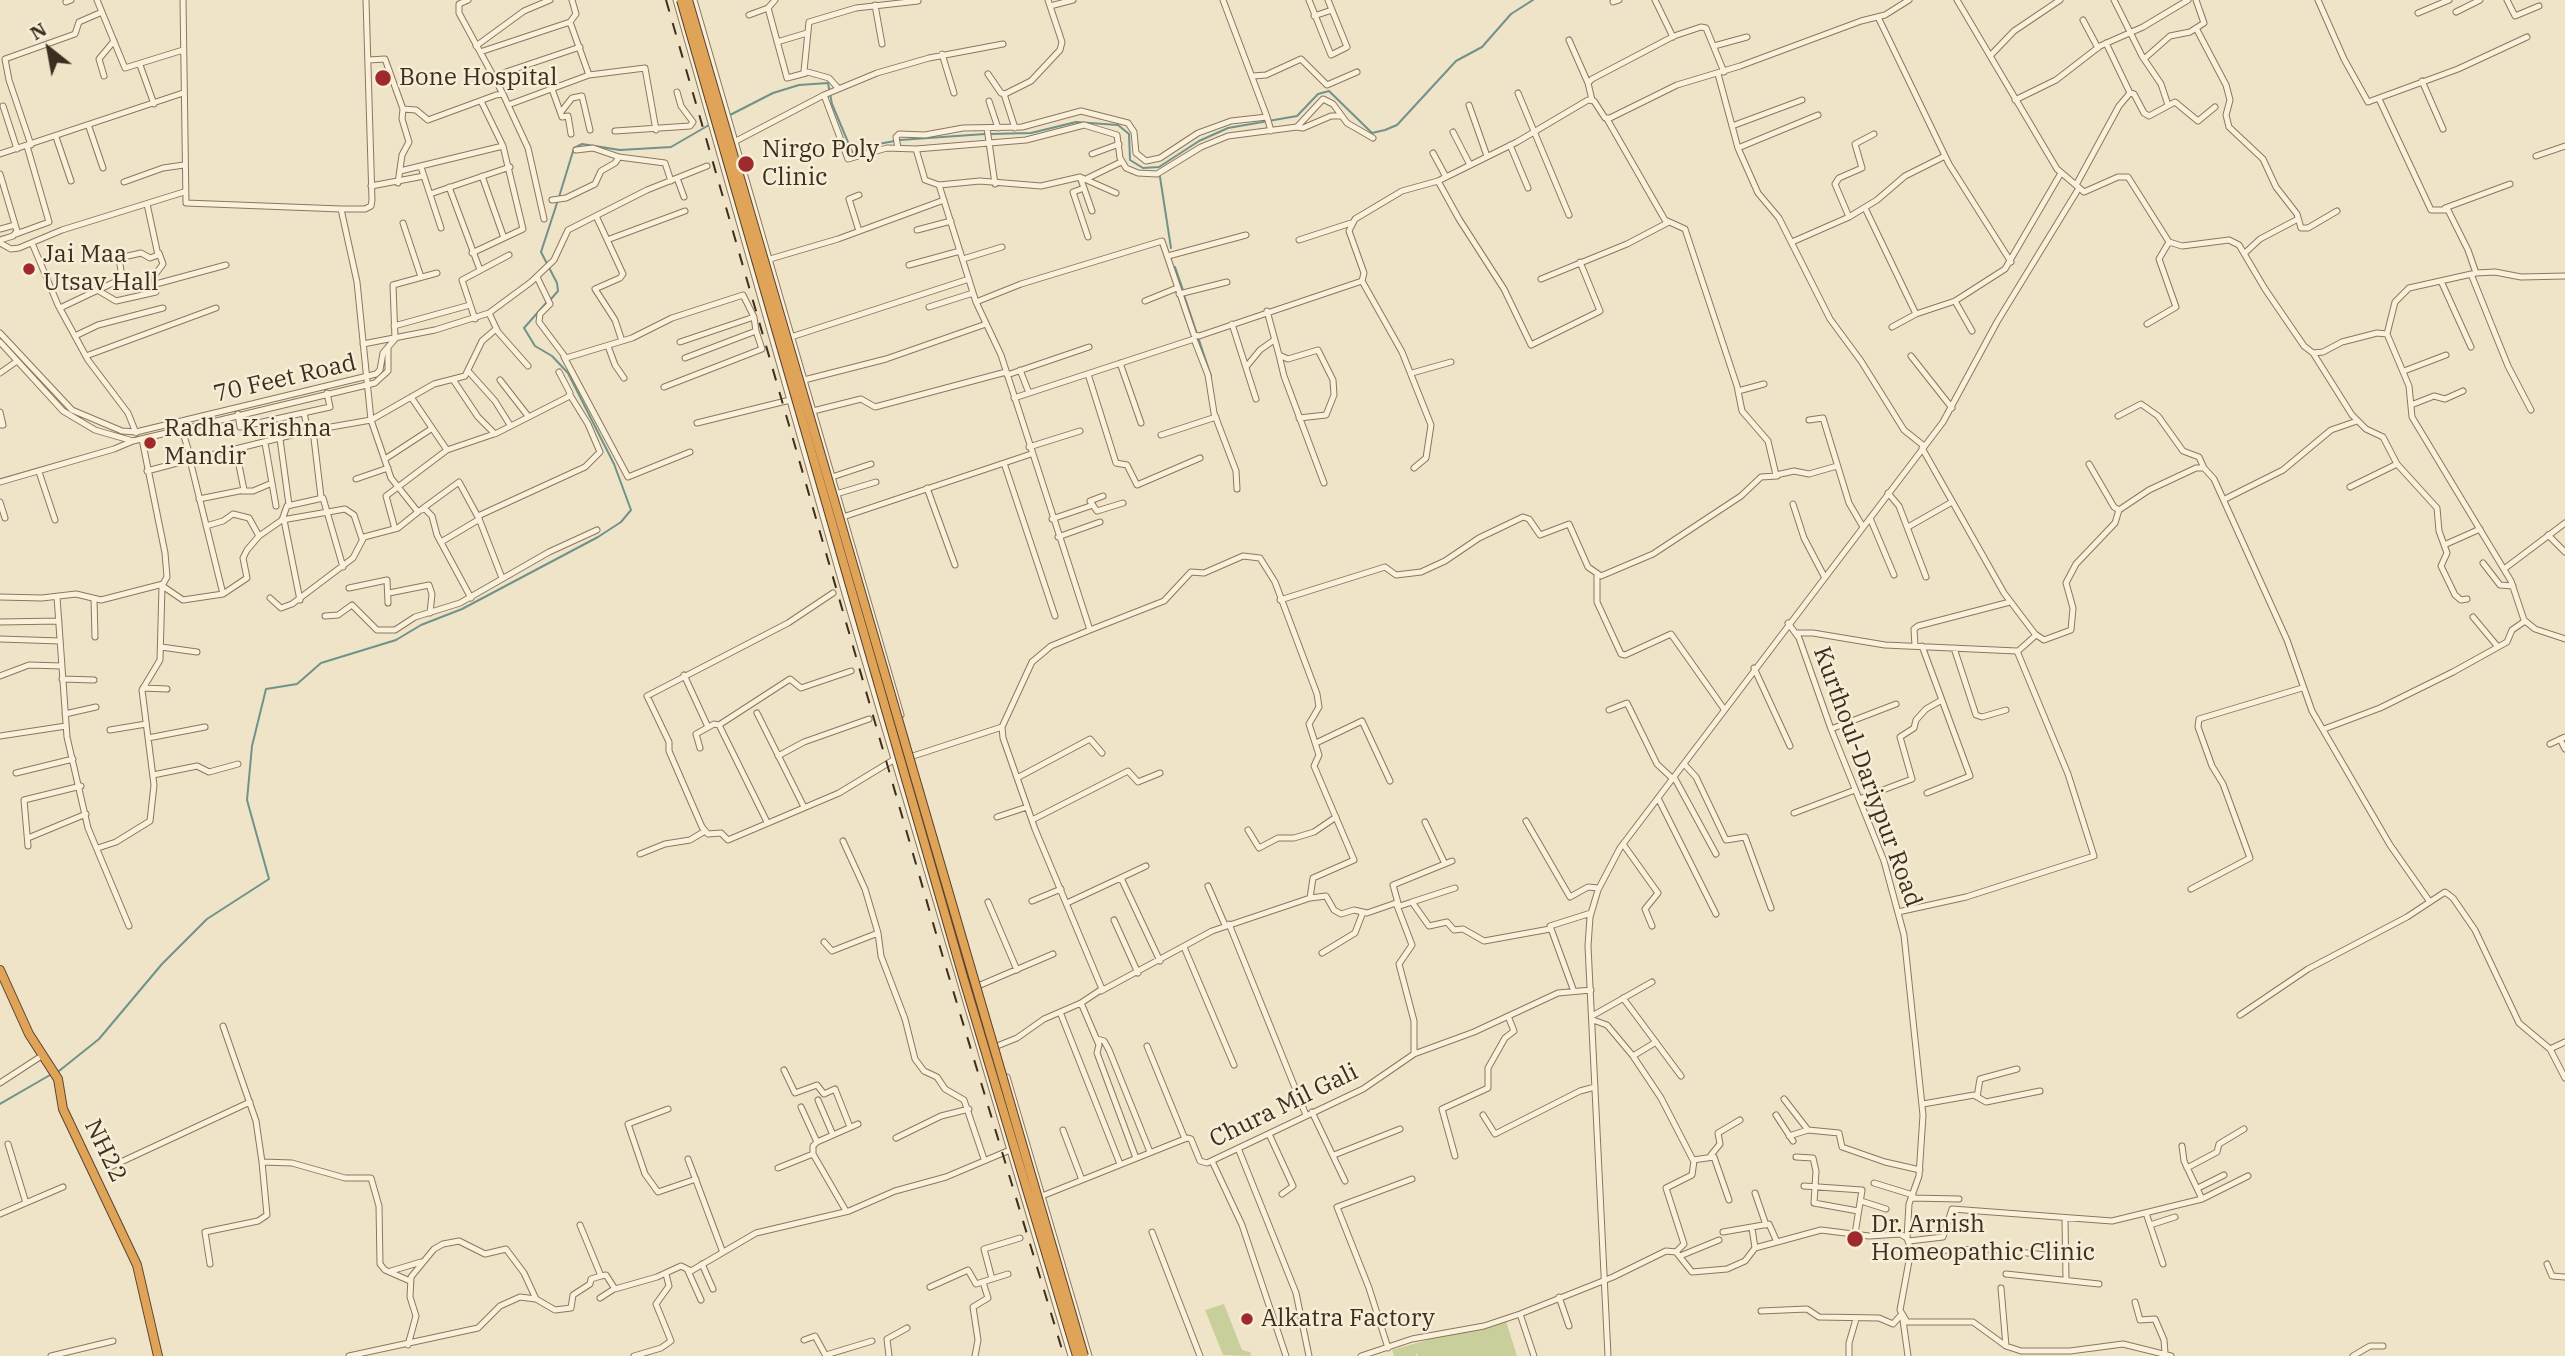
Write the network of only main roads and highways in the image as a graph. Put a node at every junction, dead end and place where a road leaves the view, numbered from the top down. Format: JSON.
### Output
{"nodes":[{"id":1,"x":681,"y":0,"type":"edge"},
{"id":2,"x":688,"y":0,"type":"edge"},
{"id":3,"x":0,"y":970,"type":"edge"},
{"id":4,"x":158,"y":1356,"type":"edge"},
{"id":5,"x":1077,"y":1356,"type":"edge"},
{"id":6,"x":1084,"y":1356,"type":"edge"}],
"edges":[{"from":1,"to":5,"type":"highway","bridge":true},
{"from":2,"to":6,"type":"highway","bridge":true},
{"from":3,"to":4,"type":"highway","name":"NH22"}]}
